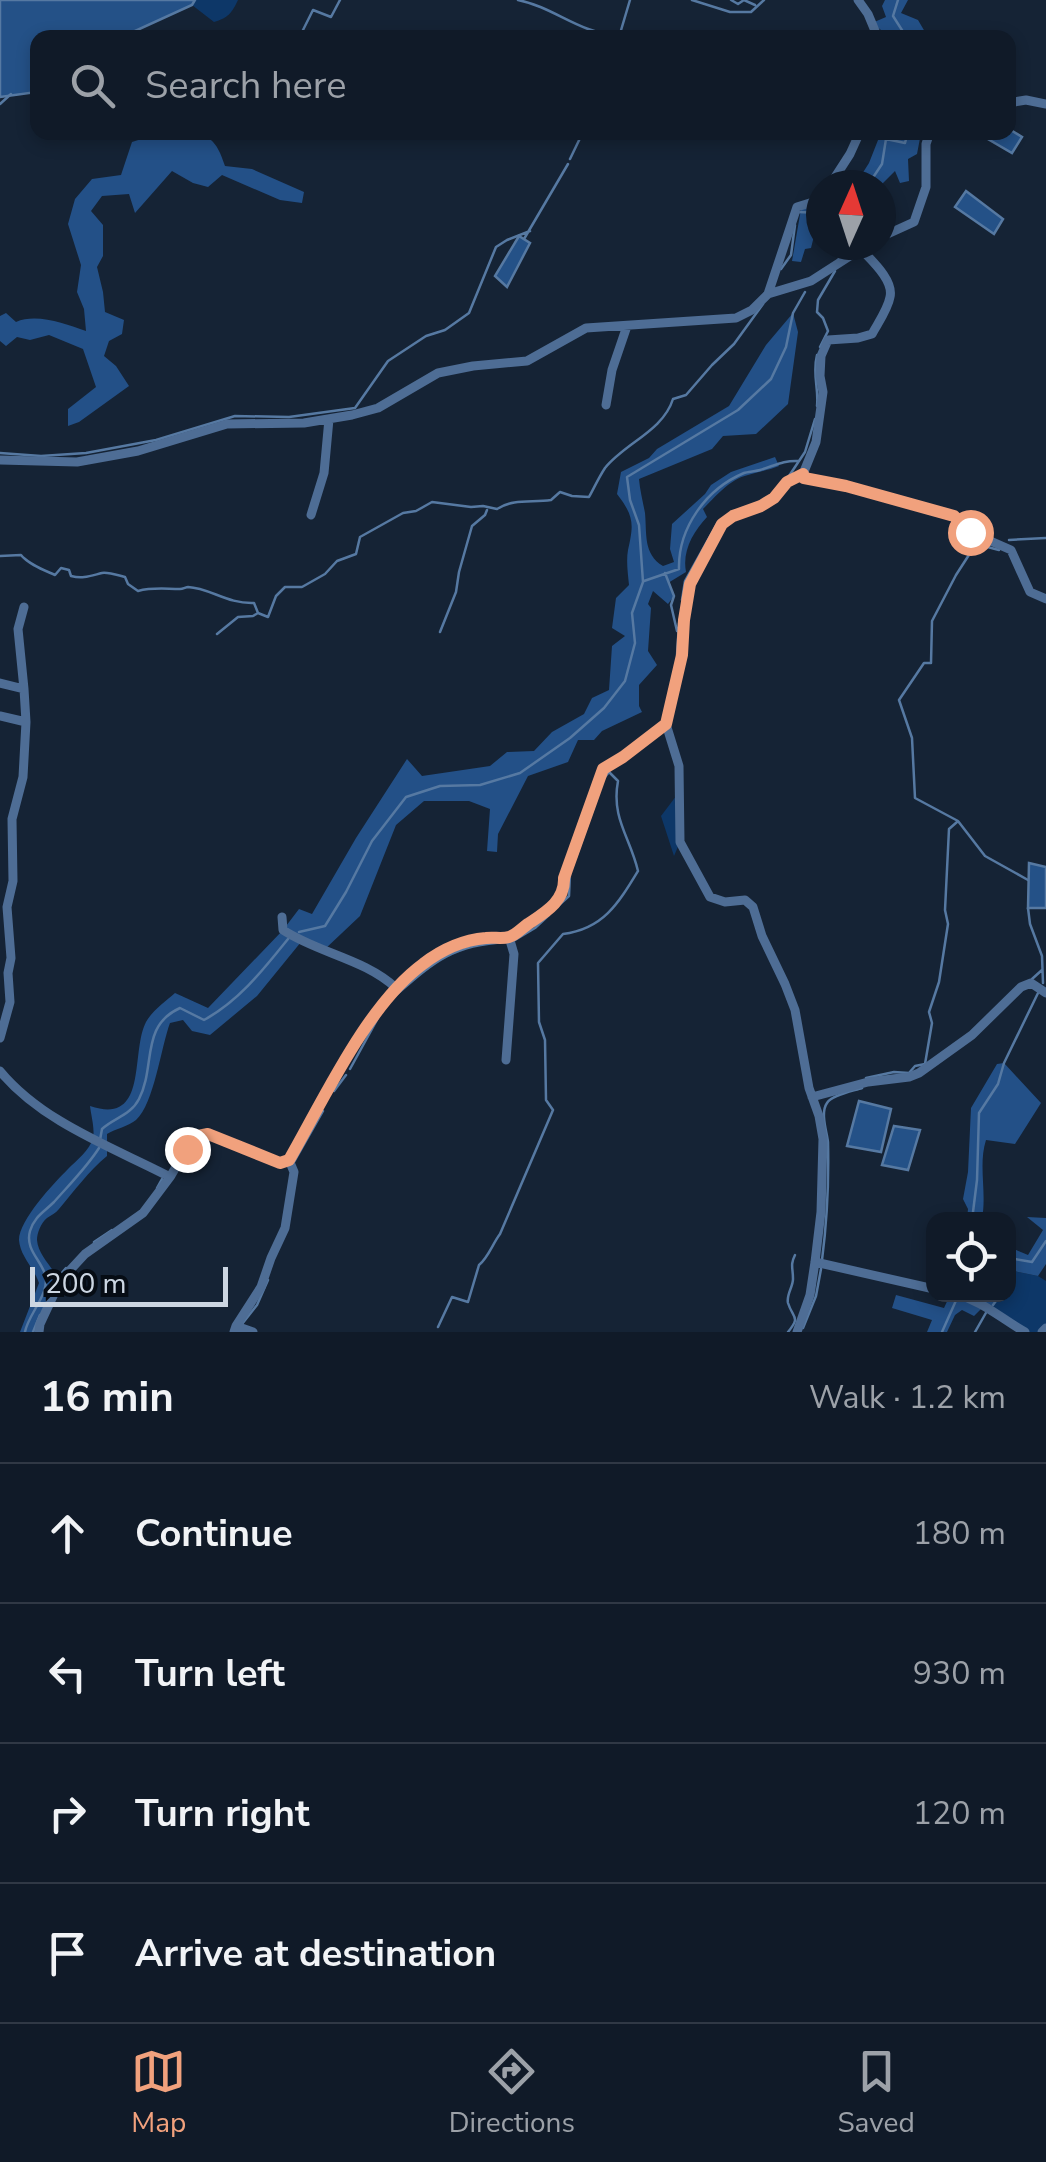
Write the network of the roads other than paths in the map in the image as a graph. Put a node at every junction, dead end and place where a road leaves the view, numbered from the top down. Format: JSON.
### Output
{"nodes":[{"id":1,"x":858,"y":0,"type":"edge"},
{"id":2,"x":875,"y":30,"type":"edge"},
{"id":3,"x":1016,"y":101,"type":"edge"},
{"id":4,"x":1046,"y":104,"type":"edge"},
{"id":5,"x":856,"y":140,"type":"edge"},
{"id":6,"x":927,"y":140,"type":"edge"},
{"id":7,"x":840,"y":170,"type":"edge"},
{"id":8,"x":806,"y":204,"type":"edge"},
{"id":9,"x":896,"y":230,"type":"edge"},
{"id":10,"x":844,"y":260,"type":"edge"},
{"id":11,"x":872,"y":260,"type":"edge"},
{"id":12,"x":768,"y":294,"type":"junction"},
{"id":13,"x":627,"y":326,"type":"junction"},
{"id":14,"x":606,"y":405,"type":"dead end"},
{"id":15,"x":329,"y":419,"type":"junction"},
{"id":16,"x":0,"y":460,"type":"edge"},
{"id":17,"x":803,"y":474,"type":"junction"},
{"id":18,"x":312,"y":515,"type":"dead end"},
{"id":19,"x":1046,"y":599,"type":"edge"},
{"id":20,"x":24,"y":607,"type":"dead end"},
{"id":21,"x":0,"y":683,"type":"edge"},
{"id":22,"x":24,"y":688,"type":"junction"},
{"id":23,"x":0,"y":716,"type":"edge"},
{"id":24,"x":26,"y":722,"type":"junction"},
{"id":25,"x":666,"y":724,"type":"junction"},
{"id":26,"x":282,"y":917,"type":"dead end"},
{"id":27,"x":510,"y":937,"type":"junction"},
{"id":28,"x":396,"y":988,"type":"junction"},
{"id":29,"x":1046,"y":993,"type":"edge"},
{"id":30,"x":0,"y":1038,"type":"edge"},
{"id":31,"x":506,"y":1060,"type":"dead end"},
{"id":32,"x":0,"y":1071,"type":"edge"},
{"id":33,"x":812,"y":1096,"type":"junction"},
{"id":34,"x":289,"y":1160,"type":"junction"},
{"id":35,"x":170,"y":1177,"type":"junction"},
{"id":36,"x":816,"y":1262,"type":"junction"},
{"id":37,"x":926,"y":1287,"type":"edge"},
{"id":38,"x":980,"y":1302,"type":"edge"},
{"id":39,"x":235,"y":1329,"type":"edge"},
{"id":40,"x":39,"y":1332,"type":"edge"},
{"id":41,"x":253,"y":1332,"type":"edge"},
{"id":42,"x":796,"y":1332,"type":"edge"},
{"id":43,"x":1025,"y":1332,"type":"edge"}],
"edges":[{"from":1,"to":2,"type":"street"},
{"from":3,"to":4,"type":"street"},
{"from":5,"to":7,"type":"street"},
{"from":6,"to":9,"type":"street"},
{"from":8,"to":12,"type":"street"},
{"from":10,"to":12,"type":"street"},
{"from":11,"to":17,"type":"street"},
{"from":12,"to":13,"type":"street"},
{"from":13,"to":14,"type":"street"},
{"from":13,"to":15,"type":"street"},
{"from":15,"to":16,"type":"street"},
{"from":15,"to":18,"type":"street"},
{"from":17,"to":19,"type":"street"},
{"from":17,"to":25,"type":"street"},
{"from":20,"to":22,"type":"street"},
{"from":21,"to":22,"type":"street"},
{"from":22,"to":24,"type":"street"},
{"from":23,"to":24,"type":"street"},
{"from":24,"to":30,"type":"street"},
{"from":25,"to":27,"type":"street"},
{"from":25,"to":33,"type":"street"},
{"from":26,"to":28,"type":"street"},
{"from":27,"to":28,"type":"street"},
{"from":27,"to":31,"type":"street"},
{"from":28,"to":34,"type":"street"},
{"from":29,"to":33,"type":"street"},
{"from":32,"to":35,"type":"street"},
{"from":33,"to":36,"type":"street"},
{"from":34,"to":35,"type":"street"},
{"from":34,"to":39,"type":"street"},
{"from":35,"to":40,"type":"street"},
{"from":36,"to":37,"type":"street"},
{"from":36,"to":42,"type":"street"},
{"from":38,"to":43,"type":"street"},
{"from":39,"to":41,"type":"street"}]}
